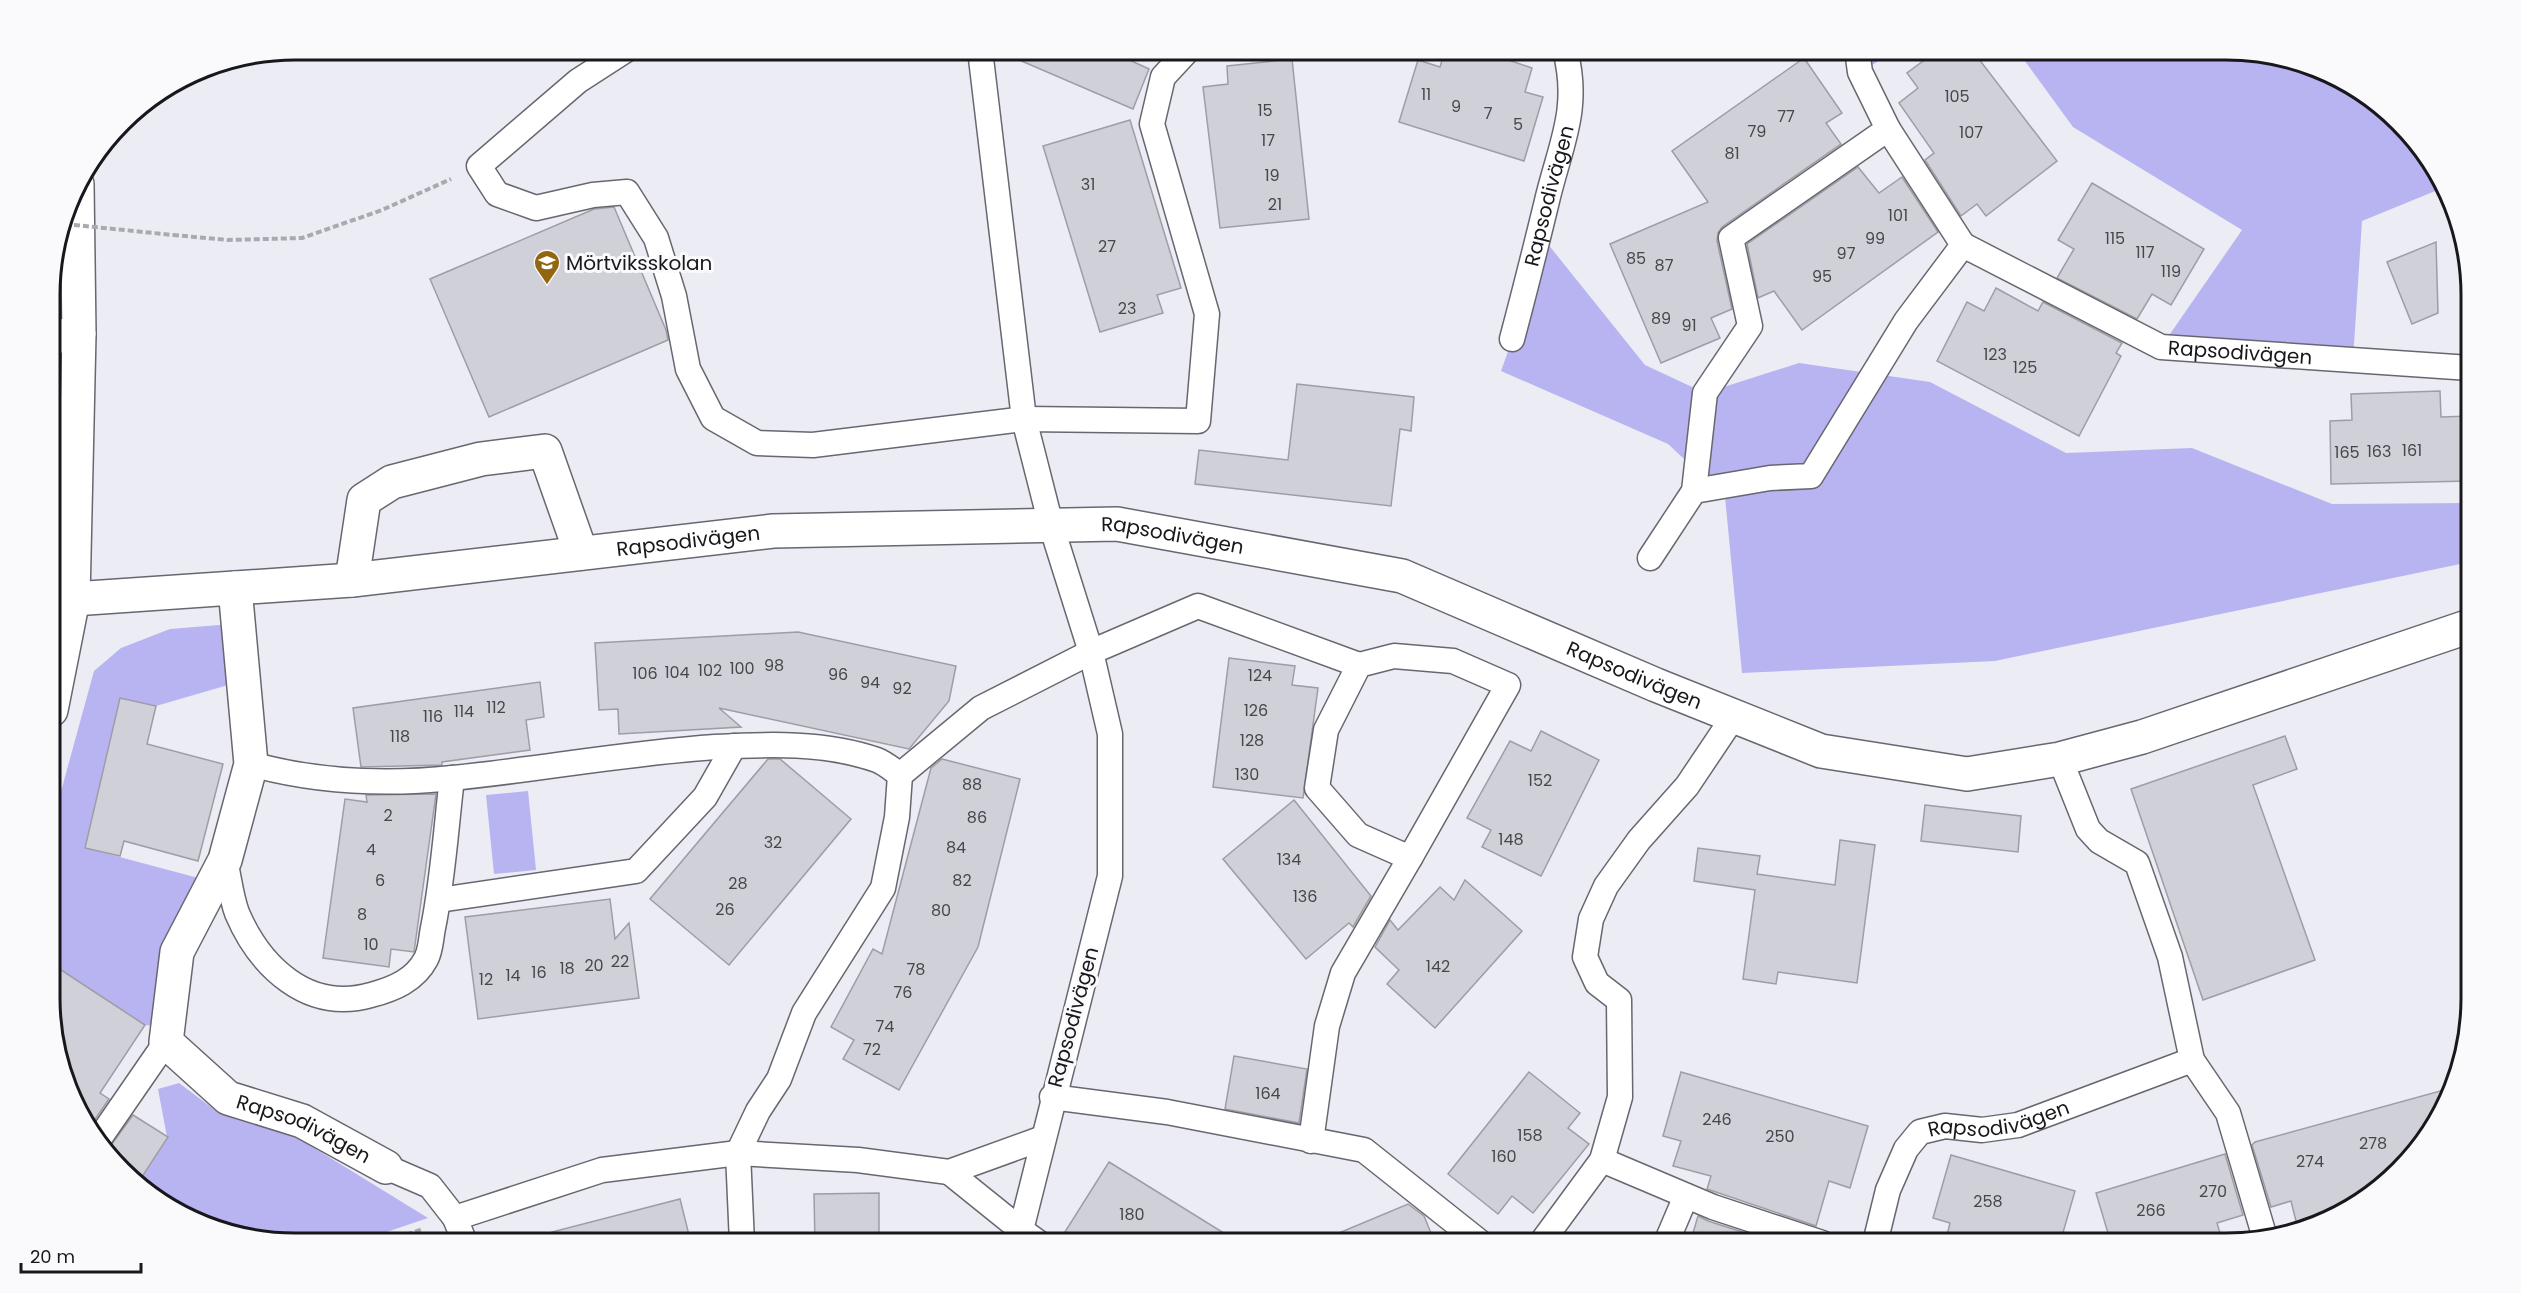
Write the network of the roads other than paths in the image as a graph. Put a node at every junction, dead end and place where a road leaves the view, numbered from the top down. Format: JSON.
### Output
{"nodes":[{"id":1,"x":611,"y":60,"type":"edge"},
{"id":2,"x":981,"y":60,"type":"edge"},
{"id":3,"x":1179,"y":60,"type":"edge"},
{"id":4,"x":1567,"y":60,"type":"edge"},
{"id":5,"x":1858,"y":60,"type":"edge"},
{"id":6,"x":1888,"y":129,"type":"junction"},
{"id":7,"x":75,"y":213,"type":"edge"},
{"id":8,"x":1963,"y":245,"type":"junction"},
{"id":9,"x":65,"y":335,"type":"edge"},
{"id":10,"x":1512,"y":339,"type":"dead end"},
{"id":11,"x":2461,"y":367,"type":"edge"},
{"id":12,"x":1024,"y":419,"type":"junction"},
{"id":13,"x":1694,"y":491,"type":"junction"},
{"id":14,"x":1051,"y":525,"type":"junction"},
{"id":15,"x":581,"y":553,"type":"junction"},
{"id":16,"x":1650,"y":558,"type":"dead end"},
{"id":17,"x":352,"y":580,"type":"junction"},
{"id":18,"x":235,"y":588,"type":"junction"},
{"id":19,"x":73,"y":599,"type":"junction"},
{"id":20,"x":2461,"y":629,"type":"edge"},
{"id":21,"x":1091,"y":652,"type":"junction"},
{"id":22,"x":1359,"y":664,"type":"junction"},
{"id":23,"x":60,"y":665,"type":"edge"},
{"id":24,"x":1734,"y":716,"type":"junction"},
{"id":25,"x":734,"y":746,"type":"junction"},
{"id":26,"x":2060,"y":759,"type":"junction"},
{"id":27,"x":251,"y":764,"type":"junction"},
{"id":28,"x":900,"y":775,"type":"junction"},
{"id":29,"x":452,"y":778,"type":"junction"},
{"id":30,"x":1410,"y":858,"type":"junction"},
{"id":31,"x":225,"y":860,"type":"junction"},
{"id":32,"x":439,"y":900,"type":"junction"},
{"id":33,"x":166,"y":1042,"type":"junction"},
{"id":34,"x":2192,"y":1060,"type":"junction"},
{"id":35,"x":1052,"y":1097,"type":"junction"},
{"id":36,"x":103,"y":1133,"type":"edge"},
{"id":37,"x":1042,"y":1138,"type":"junction"},
{"id":38,"x":1311,"y":1141,"type":"junction"},
{"id":39,"x":738,"y":1153,"type":"junction"},
{"id":40,"x":1602,"y":1160,"type":"junction"},
{"id":41,"x":386,"y":1167,"type":"joint"},
{"id":42,"x":949,"y":1172,"type":"junction"},
{"id":43,"x":1686,"y":1196,"type":"junction"},
{"id":44,"x":455,"y":1218,"type":"junction"},
{"id":45,"x":2263,"y":1230,"type":"edge"},
{"id":46,"x":461,"y":1233,"type":"edge"},
{"id":47,"x":742,"y":1233,"type":"edge"},
{"id":48,"x":1025,"y":1233,"type":"edge"},
{"id":49,"x":1030,"y":1233,"type":"edge"},
{"id":50,"x":1468,"y":1233,"type":"edge"},
{"id":51,"x":1548,"y":1233,"type":"edge"},
{"id":52,"x":1670,"y":1233,"type":"edge"},
{"id":53,"x":1793,"y":1233,"type":"edge"},
{"id":54,"x":1877,"y":1233,"type":"edge"}],
"edges":[{"from":1,"to":12,"type":"lane"},
{"from":2,"to":12,"type":"lane","name":"Rapsodivägen"},
{"from":3,"to":12,"type":"lane"},
{"from":4,"to":10,"type":"lane","name":"Rapsodivägen"},
{"from":5,"to":6,"type":"lane","name":"Rapsodivägen"},
{"from":6,"to":8,"type":"lane","name":"Rapsodivägen"},
{"from":6,"to":13,"type":"lane"},
{"from":7,"to":9,"type":"street"},
{"from":8,"to":11,"type":"lane","name":"Rapsodivägen"},
{"from":8,"to":13,"type":"lane"},
{"from":9,"to":19,"type":"street"},
{"from":12,"to":14,"type":"lane","name":"Rapsodivägen"},
{"from":13,"to":16,"type":"lane"},
{"from":14,"to":15,"type":"street","name":"Rapsodivägen"},
{"from":14,"to":21,"type":"lane","name":"Rapsodivägen"},
{"from":14,"to":24,"type":"street","name":"Rapsodivägen"},
{"from":15,"to":17,"type":"street","name":"Rapsodivägen"},
{"from":15,"to":17,"type":"street"},
{"from":17,"to":18,"type":"street","name":"Rapsodivägen"},
{"from":18,"to":19,"type":"street","name":"Rapsodivägen"},
{"from":18,"to":27,"type":"street"},
{"from":19,"to":23,"type":"street"},
{"from":20,"to":26,"type":"street","name":"Rapsodivägen"},
{"from":21,"to":22,"type":"lane"},
{"from":21,"to":28,"type":"lane"},
{"from":21,"to":35,"type":"lane","name":"Rapsodivägen"},
{"from":22,"to":30,"type":"lane"},
{"from":22,"to":30,"type":"lane"},
{"from":24,"to":26,"type":"street","name":"Rapsodivägen"},
{"from":24,"to":40,"type":"lane"},
{"from":25,"to":28,"type":"lane"},
{"from":25,"to":29,"type":"lane"},
{"from":25,"to":32,"type":"lane"},
{"from":26,"to":34,"type":"lane"},
{"from":27,"to":29,"type":"lane"},
{"from":27,"to":31,"type":"street"},
{"from":28,"to":39,"type":"lane"},
{"from":29,"to":32,"type":"lane"},
{"from":30,"to":38,"type":"lane"},
{"from":31,"to":32,"type":"lane"},
{"from":31,"to":33,"type":"street"},
{"from":33,"to":36,"type":"lane"},
{"from":33,"to":41,"type":"street","name":"Rapsodivägen"},
{"from":34,"to":45,"type":"lane"},
{"from":34,"to":54,"type":"lane","name":"Rapsodivägen"},
{"from":35,"to":37,"type":"lane","name":"Rapsodivägen"},
{"from":35,"to":38,"type":"lane","name":"Rapsodivägen"},
{"from":37,"to":42,"type":"lane"},
{"from":37,"to":49,"type":"lane","name":"Rapsodivägen"},
{"from":38,"to":50,"type":"lane","name":"Rapsodivägen"},
{"from":39,"to":42,"type":"lane"},
{"from":39,"to":44,"type":"lane"},
{"from":39,"to":47,"type":"lane"},
{"from":40,"to":43,"type":"lane"},
{"from":40,"to":51,"type":"lane"},
{"from":41,"to":44,"type":"lane","name":"Rapsodivägen"},
{"from":42,"to":48,"type":"lane","name":"Rapsodivägen"},
{"from":43,"to":52,"type":"lane"},
{"from":43,"to":53,"type":"lane"},
{"from":44,"to":46,"type":"lane","name":"Rapsodivägen"}]}
